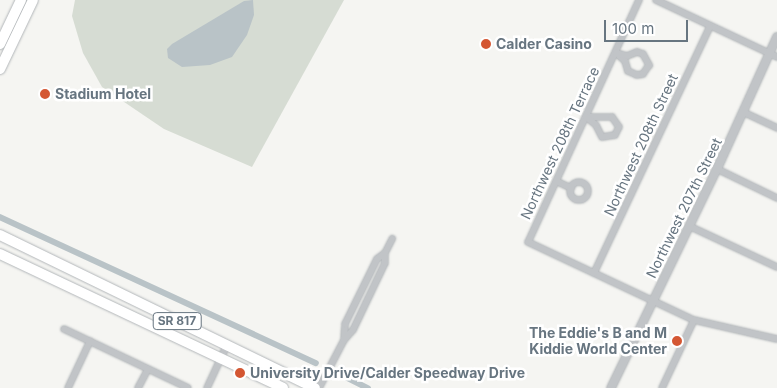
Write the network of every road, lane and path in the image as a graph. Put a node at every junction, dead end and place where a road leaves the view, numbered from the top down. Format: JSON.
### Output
{"nodes":[{"id":1,"x":21,"y":0,"type":"edge"},
{"id":2,"x":33,"y":0,"type":"edge"},
{"id":3,"x":639,"y":0,"type":"edge"},
{"id":4,"x":656,"y":0,"type":"edge"},
{"id":5,"x":20,"y":16,"type":"junction"},
{"id":6,"x":710,"y":27,"type":"junction"},
{"id":7,"x":777,"y":37,"type":"edge"},
{"id":8,"x":0,"y":44,"type":"edge"},
{"id":9,"x":616,"y":53,"type":"junction"},
{"id":10,"x":773,"y":56,"type":"edge"},
{"id":11,"x":0,"y":69,"type":"edge"},
{"id":12,"x":743,"y":112,"type":"junction"},
{"id":13,"x":586,"y":117,"type":"junction"},
{"id":14,"x":777,"y":128,"type":"edge"},
{"id":15,"x":717,"y":169,"type":"junction"},
{"id":16,"x":556,"y":181,"type":"junction"},
{"id":17,"x":571,"y":188,"type":"dead end"},
{"id":18,"x":777,"y":198,"type":"edge"},
{"id":19,"x":689,"y":226,"type":"junction"},
{"id":20,"x":0,"y":235,"type":"edge"},
{"id":21,"x":392,"y":239,"type":"dead end"},
{"id":22,"x":0,"y":254,"type":"edge"},
{"id":23,"x":39,"y":254,"type":"junction"},
{"id":24,"x":12,"y":260,"type":"junction"},
{"id":25,"x":777,"y":267,"type":"edge"},
{"id":26,"x":594,"y":274,"type":"junction"},
{"id":27,"x":126,"y":297,"type":"junction"},
{"id":28,"x":652,"y":301,"type":"junction"},
{"id":29,"x":107,"y":304,"type":"junction"},
{"id":30,"x":133,"y":317,"type":"junction"},
{"id":31,"x":694,"y":320,"type":"junction"},
{"id":32,"x":64,"y":329,"type":"dead end"},
{"id":33,"x":777,"y":339,"type":"edge"},
{"id":34,"x":90,"y":341,"type":"junction"},
{"id":35,"x":227,"y":345,"type":"junction"},
{"id":36,"x":221,"y":359,"type":"junction"},
{"id":37,"x":148,"y":369,"type":"junction"},
{"id":38,"x":68,"y":388,"type":"edge"},
{"id":39,"x":138,"y":388,"type":"edge"},
{"id":40,"x":188,"y":388,"type":"edge"},
{"id":41,"x":207,"y":388,"type":"edge"},
{"id":42,"x":283,"y":388,"type":"edge"},
{"id":43,"x":317,"y":388,"type":"edge"},
{"id":44,"x":611,"y":388,"type":"edge"},
{"id":45,"x":662,"y":388,"type":"edge"}],
"edges":[{"from":1,"to":5,"type":"main road"},
{"from":2,"to":5,"type":"main road"},
{"from":3,"to":9,"type":"street","name":"Northwest 208th Terrace"},
{"from":4,"to":6,"type":"street"},
{"from":5,"to":8,"type":"main road"},
{"from":5,"to":11,"type":"main road"},
{"from":6,"to":10,"type":"street"},
{"from":6,"to":26,"type":"street","name":"Northwest 208th Street"},
{"from":7,"to":10,"type":"street","name":"Northwest 207th Street"},
{"from":9,"to":9,"type":"street"},
{"from":9,"to":13,"type":"street","name":"Northwest 208th Terrace"},
{"from":10,"to":12,"type":"street","name":"Northwest 207th Street"},
{"from":12,"to":14,"type":"street"},
{"from":12,"to":15,"type":"street","name":"Northwest 207th Street"},
{"from":13,"to":13,"type":"street"},
{"from":13,"to":16,"type":"street","name":"Northwest 208th Terrace"},
{"from":15,"to":18,"type":"street"},
{"from":15,"to":19,"type":"street","name":"Northwest 207th Street"},
{"from":16,"to":17,"type":"street"},
{"from":16,"to":26,"type":"street","name":"Northwest 208th Terrace"},
{"from":19,"to":25,"type":"street"},
{"from":19,"to":28,"type":"street","name":"Northwest 207th Street"},
{"from":20,"to":23,"type":"main road","number":"SR 817"},
{"from":21,"to":43,"type":"street"},
{"from":22,"to":24,"type":"main road","number":"SR 817"},
{"from":23,"to":24,"type":"main road"},
{"from":23,"to":27,"type":"main road","number":"SR 817"},
{"from":24,"to":29,"type":"main road","number":"SR 817"},
{"from":26,"to":28,"type":"street"},
{"from":27,"to":29,"type":"main road"},
{"from":27,"to":30,"type":"main road"},
{"from":27,"to":35,"type":"main road","number":"SR 817"},
{"from":28,"to":31,"type":"street"},
{"from":28,"to":44,"type":"street","name":"Northwest 207th Street"},
{"from":29,"to":30,"type":"main road","number":"SR 817"},
{"from":30,"to":36,"type":"main road","number":"SR 817"},
{"from":31,"to":33,"type":"street"},
{"from":31,"to":45,"type":"street"},
{"from":32,"to":34,"type":"street"},
{"from":34,"to":37,"type":"street"},
{"from":34,"to":38,"type":"street"},
{"from":35,"to":36,"type":"street"},
{"from":35,"to":43,"type":"main road","number":"SR 817"},
{"from":36,"to":41,"type":"street"},
{"from":36,"to":42,"type":"main road","number":"SR 817"},
{"from":37,"to":39,"type":"street"},
{"from":37,"to":40,"type":"street"}]}
